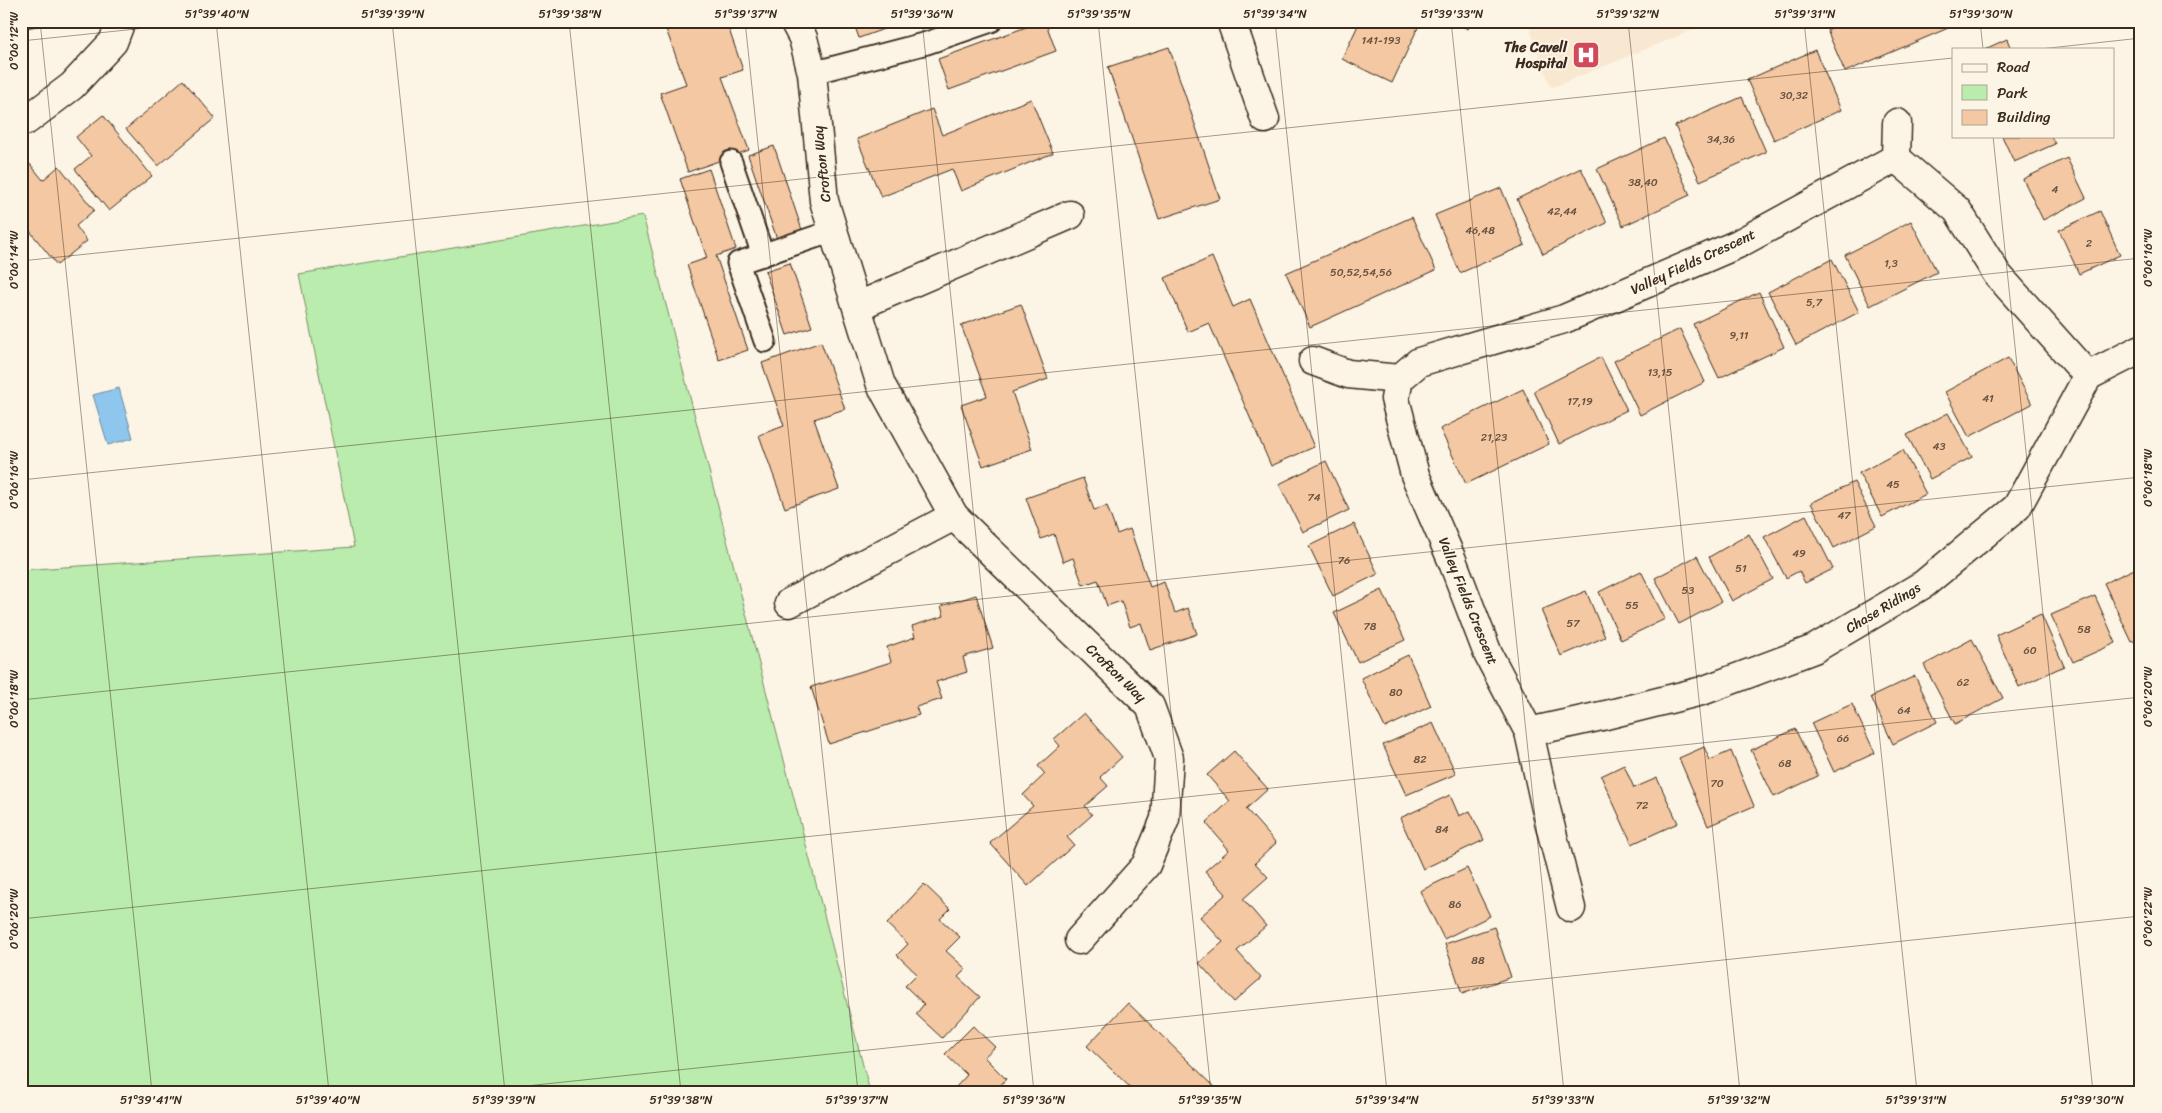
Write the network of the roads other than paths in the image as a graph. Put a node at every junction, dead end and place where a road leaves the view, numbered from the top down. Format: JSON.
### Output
{"nodes":[{"id":1,"x":121,"y":21,"type":"edge"},
{"id":2,"x":794,"y":21,"type":"edge"},
{"id":3,"x":991,"y":21,"type":"edge"},
{"id":4,"x":1231,"y":21,"type":"edge"},
{"id":5,"x":812,"y":73,"type":"junction"},
{"id":6,"x":1265,"y":119,"type":"dead end"},
{"id":7,"x":21,"y":122,"type":"edge"},
{"id":8,"x":1897,"y":124,"type":"dead end"},
{"id":9,"x":1896,"y":158,"type":"junction"},
{"id":10,"x":731,"y":162,"type":"dead end"},
{"id":11,"x":1070,"y":215,"type":"dead end"},
{"id":12,"x":833,"y":231,"type":"junction"},
{"id":13,"x":763,"y":255,"type":"junction"},
{"id":14,"x":858,"y":306,"type":"junction"},
{"id":15,"x":765,"y":341,"type":"dead end"},
{"id":16,"x":2141,"y":348,"type":"edge"},
{"id":17,"x":1312,"y":361,"type":"dead end"},
{"id":18,"x":2088,"y":376,"type":"junction"},
{"id":19,"x":1399,"y":379,"type":"junction"},
{"id":20,"x":954,"y":516,"type":"junction"},
{"id":21,"x":789,"y":603,"type":"dead end"},
{"id":22,"x":1529,"y":732,"type":"junction"},
{"id":23,"x":1571,"y":908,"type":"dead end"},
{"id":24,"x":1079,"y":940,"type":"dead end"}],
"edges":[{"from":1,"to":7,"type":"street"},
{"from":2,"to":5,"type":"street","name":"Crofton Way"},
{"from":3,"to":5,"type":"lane"},
{"from":4,"to":6,"type":"street"},
{"from":5,"to":12,"type":"street","name":"Crofton Way"},
{"from":8,"to":9,"type":"street"},
{"from":9,"to":18,"type":"street"},
{"from":9,"to":19,"type":"street","name":"Valley Fields Crescent"},
{"from":10,"to":13,"type":"lane"},
{"from":11,"to":14,"type":"street"},
{"from":12,"to":13,"type":"lane"},
{"from":12,"to":14,"type":"street","name":"Crofton Way"},
{"from":13,"to":15,"type":"lane"},
{"from":14,"to":20,"type":"street","name":"Crofton Way"},
{"from":16,"to":18,"type":"street"},
{"from":17,"to":19,"type":"street"},
{"from":18,"to":22,"type":"street","name":"Chase Ridings"},
{"from":19,"to":22,"type":"street","name":"Valley Fields Crescent"},
{"from":20,"to":21,"type":"street"},
{"from":20,"to":24,"type":"street","name":"Crofton Way"},
{"from":22,"to":23,"type":"street","name":"Valley Fields Crescent"}]}
